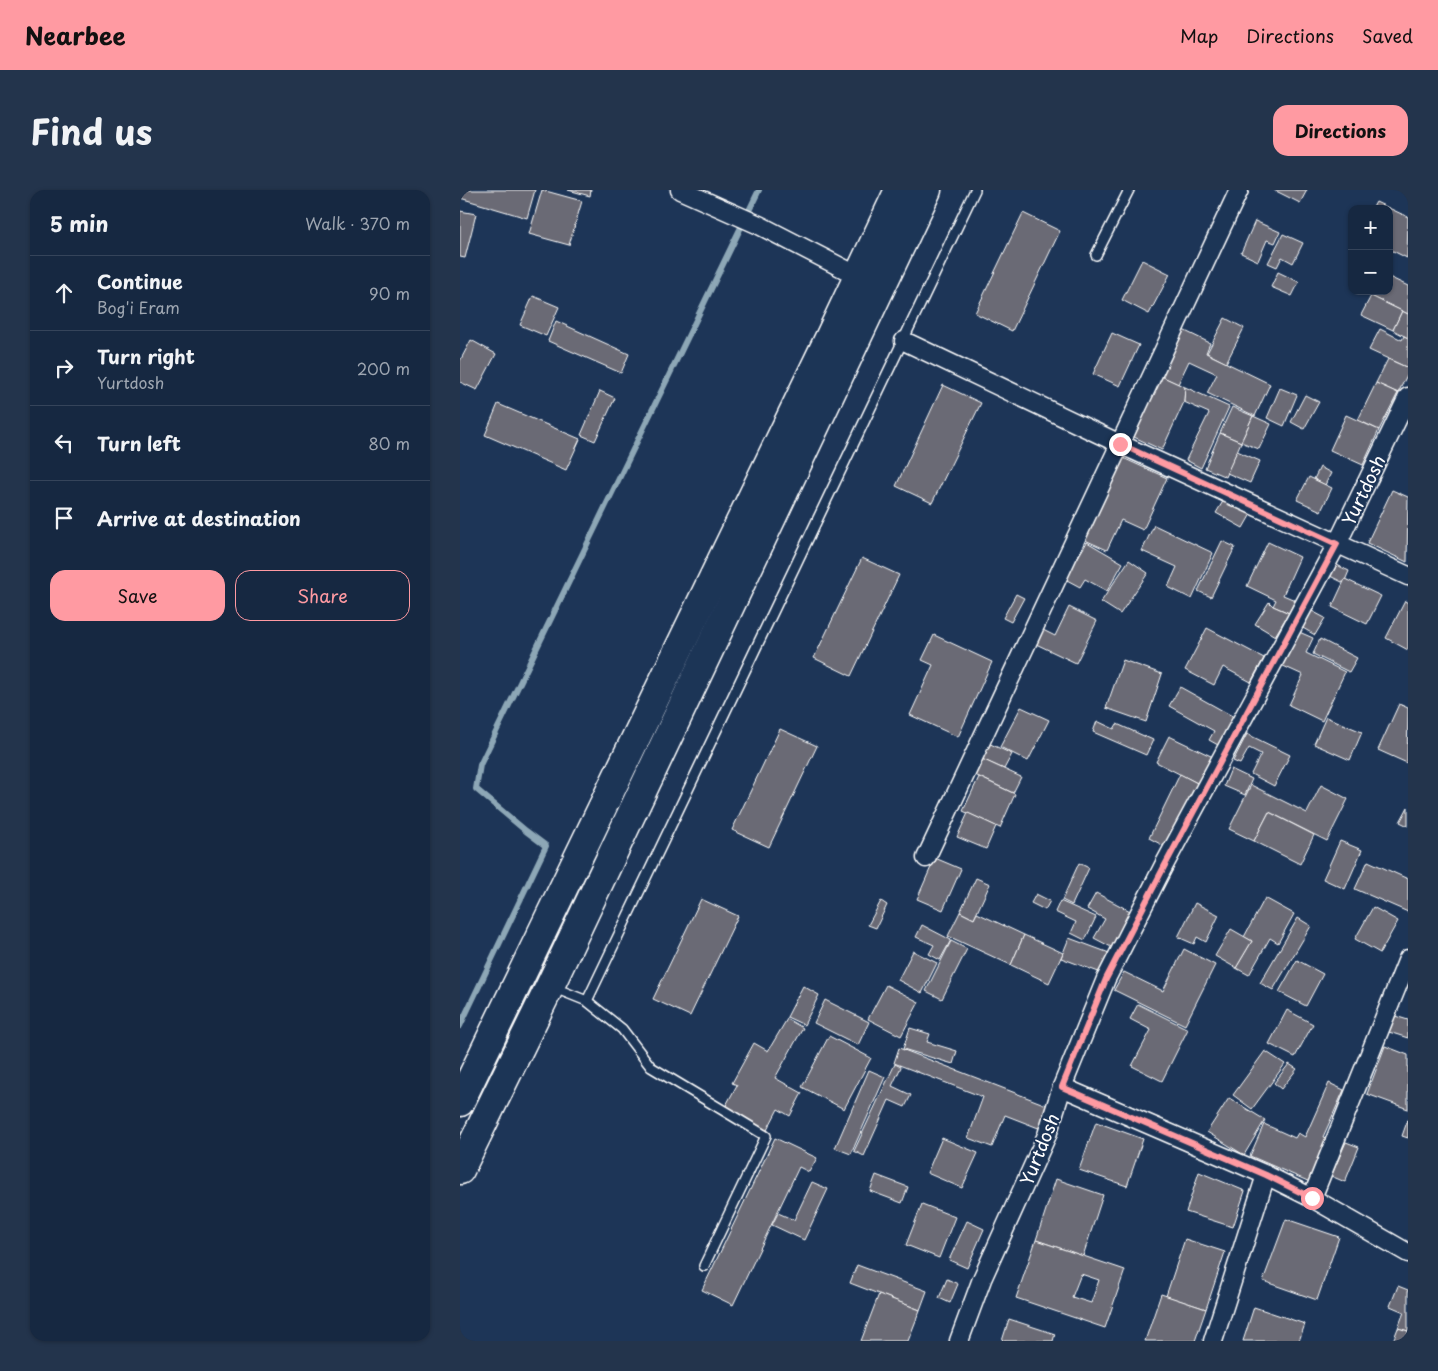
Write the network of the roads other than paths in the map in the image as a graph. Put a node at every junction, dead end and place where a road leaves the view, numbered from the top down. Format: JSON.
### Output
{"nodes":[{"id":1,"x":680,"y":190,"type":"edge"},
{"id":2,"x":899,"y":190,"type":"edge"},
{"id":3,"x":927,"y":190,"type":"edge"},
{"id":4,"x":976,"y":190,"type":"edge"},
{"id":5,"x":1129,"y":190,"type":"edge"},
{"id":6,"x":1238,"y":190,"type":"edge"},
{"id":7,"x":1096,"y":254,"type":"dead end"},
{"id":8,"x":870,"y":282,"type":"junction"},
{"id":9,"x":904,"y":341,"type":"junction"},
{"id":10,"x":1408,"y":397,"type":"edge"},
{"id":11,"x":1120,"y":444,"type":"junction"},
{"id":12,"x":1337,"y":544,"type":"junction"},
{"id":13,"x":1408,"y":576,"type":"edge"},
{"id":14,"x":926,"y":858,"type":"dead end"},
{"id":15,"x":1408,"y":959,"type":"edge"},
{"id":16,"x":550,"y":986,"type":"junction"},
{"id":17,"x":587,"y":1001,"type":"junction"},
{"id":18,"x":1062,"y":1087,"type":"junction"},
{"id":19,"x":460,"y":1102,"type":"edge"},
{"id":20,"x":460,"y":1170,"type":"edge"},
{"id":21,"x":1266,"y":1175,"type":"junction"},
{"id":22,"x":1312,"y":1198,"type":"junction"},
{"id":23,"x":1408,"y":1253,"type":"edge"},
{"id":24,"x":704,"y":1266,"type":"dead end"},
{"id":25,"x":960,"y":1341,"type":"edge"},
{"id":26,"x":1213,"y":1341,"type":"edge"}],
"edges":[{"from":1,"to":8,"type":"street"},
{"from":2,"to":8,"type":"highway"},
{"from":3,"to":8,"type":"highway"},
{"from":4,"to":9,"type":"lane"},
{"from":5,"to":7,"type":"lane"},
{"from":6,"to":11,"type":"street"},
{"from":8,"to":16,"type":"highway"},
{"from":8,"to":19,"type":"highway"},
{"from":9,"to":11,"type":"street"},
{"from":9,"to":17,"type":"lane"},
{"from":10,"to":12,"type":"street","name":"Yurtdosh"},
{"from":11,"to":12,"type":"street"},
{"from":11,"to":14,"type":"street"},
{"from":12,"to":13,"type":"street"},
{"from":12,"to":18,"type":"street","name":"Yurtdosh"},
{"from":15,"to":22,"type":"street"},
{"from":16,"to":17,"type":"lane"},
{"from":16,"to":20,"type":"highway"},
{"from":17,"to":24,"type":"lane"},
{"from":18,"to":21,"type":"street"},
{"from":18,"to":25,"type":"street","name":"Yurtdosh"},
{"from":21,"to":22,"type":"street"},
{"from":21,"to":26,"type":"street"},
{"from":22,"to":23,"type":"street"}]}
